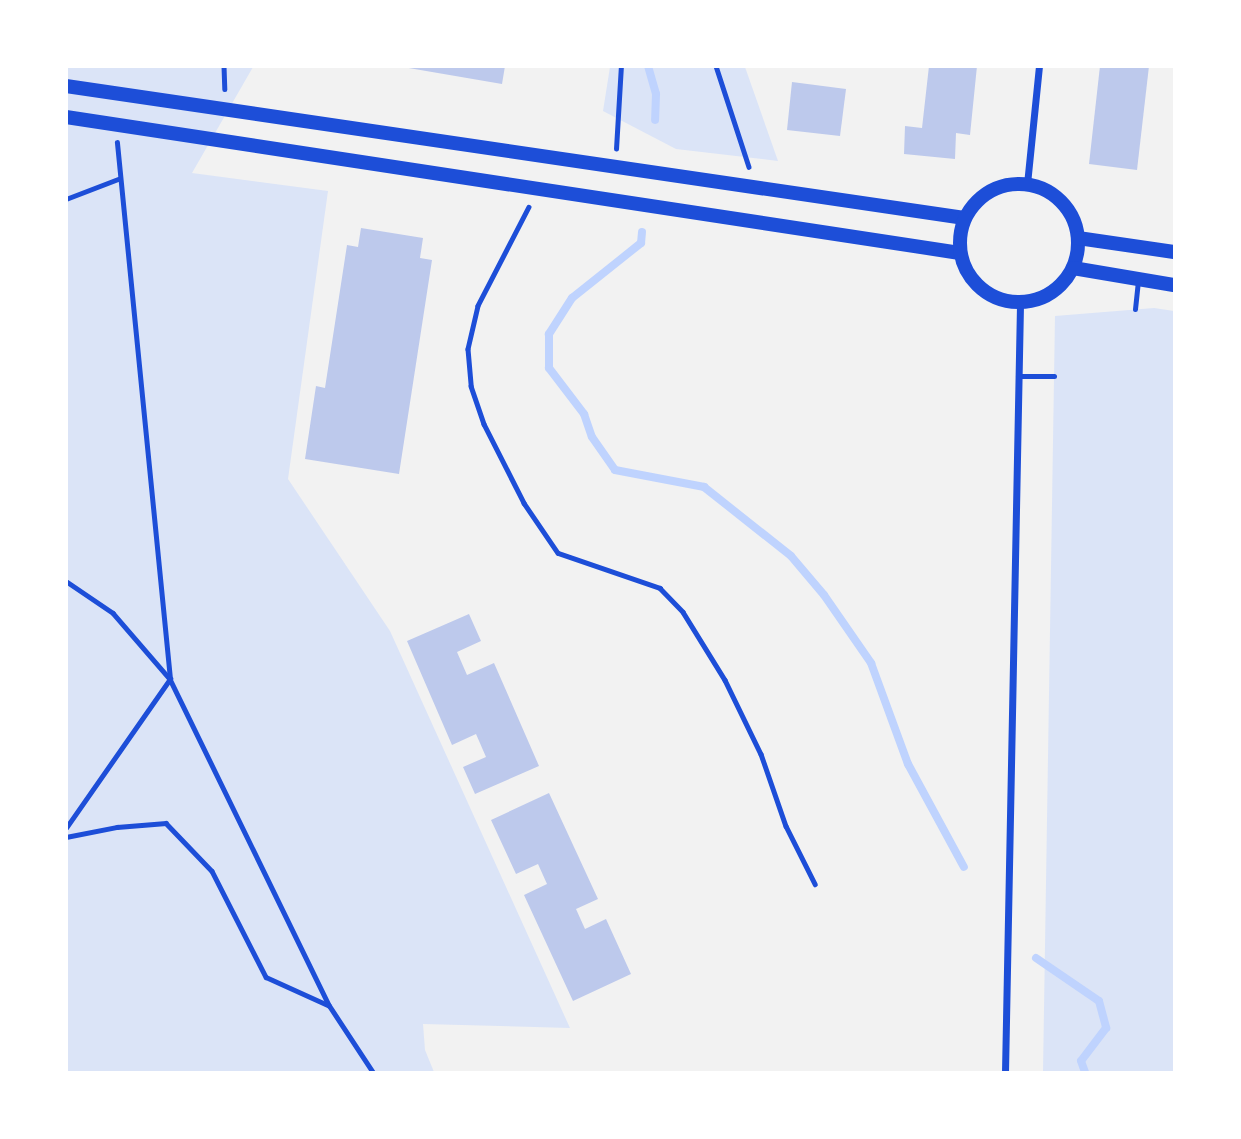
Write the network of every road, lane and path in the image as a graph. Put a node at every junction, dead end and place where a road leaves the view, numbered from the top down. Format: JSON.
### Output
{"nodes":[{"id":1,"x":621,"y":66,"type":"edge"},
{"id":2,"x":716,"y":66,"type":"edge"},
{"id":3,"x":1038,"y":66,"type":"edge"},
{"id":4,"x":66,"y":86,"type":"edge"},
{"id":5,"x":66,"y":117,"type":"edge"},
{"id":6,"x":115,"y":125,"type":"junction"},
{"id":7,"x":616,"y":152,"type":"dead end"},
{"id":8,"x":750,"y":171,"type":"dead end"},
{"id":9,"x":118,"y":179,"type":"junction"},
{"id":10,"x":1027,"y":184,"type":"junction"},
{"id":11,"x":66,"y":199,"type":"edge"},
{"id":12,"x":531,"y":203,"type":"dead end"},
{"id":13,"x":964,"y":218,"type":"junction"},
{"id":14,"x":1078,"y":238,"type":"junction"},
{"id":15,"x":1174,"y":252,"type":"edge"},
{"id":16,"x":960,"y":253,"type":"junction"},
{"id":17,"x":1073,"y":268,"type":"junction"},
{"id":18,"x":1138,"y":279,"type":"junction"},
{"id":19,"x":1174,"y":285,"type":"edge"},
{"id":20,"x":1020,"y":303,"type":"junction"},
{"id":21,"x":1135,"y":309,"type":"dead end"},
{"id":22,"x":1018,"y":376,"type":"junction"},
{"id":23,"x":1054,"y":376,"type":"dead end"},
{"id":24,"x":66,"y":581,"type":"edge"},
{"id":25,"x":170,"y":679,"type":"junction"},
{"id":26,"x":66,"y":828,"type":"edge"},
{"id":27,"x":66,"y":837,"type":"edge"},
{"id":28,"x":815,"y":884,"type":"dead end"},
{"id":29,"x":329,"y":1005,"type":"junction"},
{"id":30,"x":373,"y":1073,"type":"edge"},
{"id":31,"x":1005,"y":1073,"type":"edge"}],
"edges":[{"from":1,"to":7,"type":"path"},
{"from":2,"to":8,"type":"path"},
{"from":3,"to":10,"type":"street"},
{"from":4,"to":13,"type":"main road"},
{"from":5,"to":6,"type":"main road"},
{"from":6,"to":9,"type":"path"},
{"from":6,"to":16,"type":"main road"},
{"from":9,"to":11,"type":"path"},
{"from":9,"to":25,"type":"path"},
{"from":10,"to":13,"type":"main road"},
{"from":10,"to":14,"type":"main road"},
{"from":12,"to":28,"type":"path"},
{"from":13,"to":16,"type":"main road"},
{"from":14,"to":15,"type":"main road"},
{"from":14,"to":17,"type":"main road"},
{"from":16,"to":20,"type":"main road"},
{"from":17,"to":18,"type":"main road"},
{"from":17,"to":20,"type":"main road"},
{"from":18,"to":19,"type":"main road"},
{"from":18,"to":21,"type":"lane"},
{"from":20,"to":22,"type":"street"},
{"from":22,"to":23,"type":"lane"},
{"from":22,"to":31,"type":"street"},
{"from":24,"to":25,"type":"path"},
{"from":25,"to":26,"type":"path"},
{"from":25,"to":29,"type":"path"},
{"from":27,"to":29,"type":"path"},
{"from":29,"to":30,"type":"path"}]}
